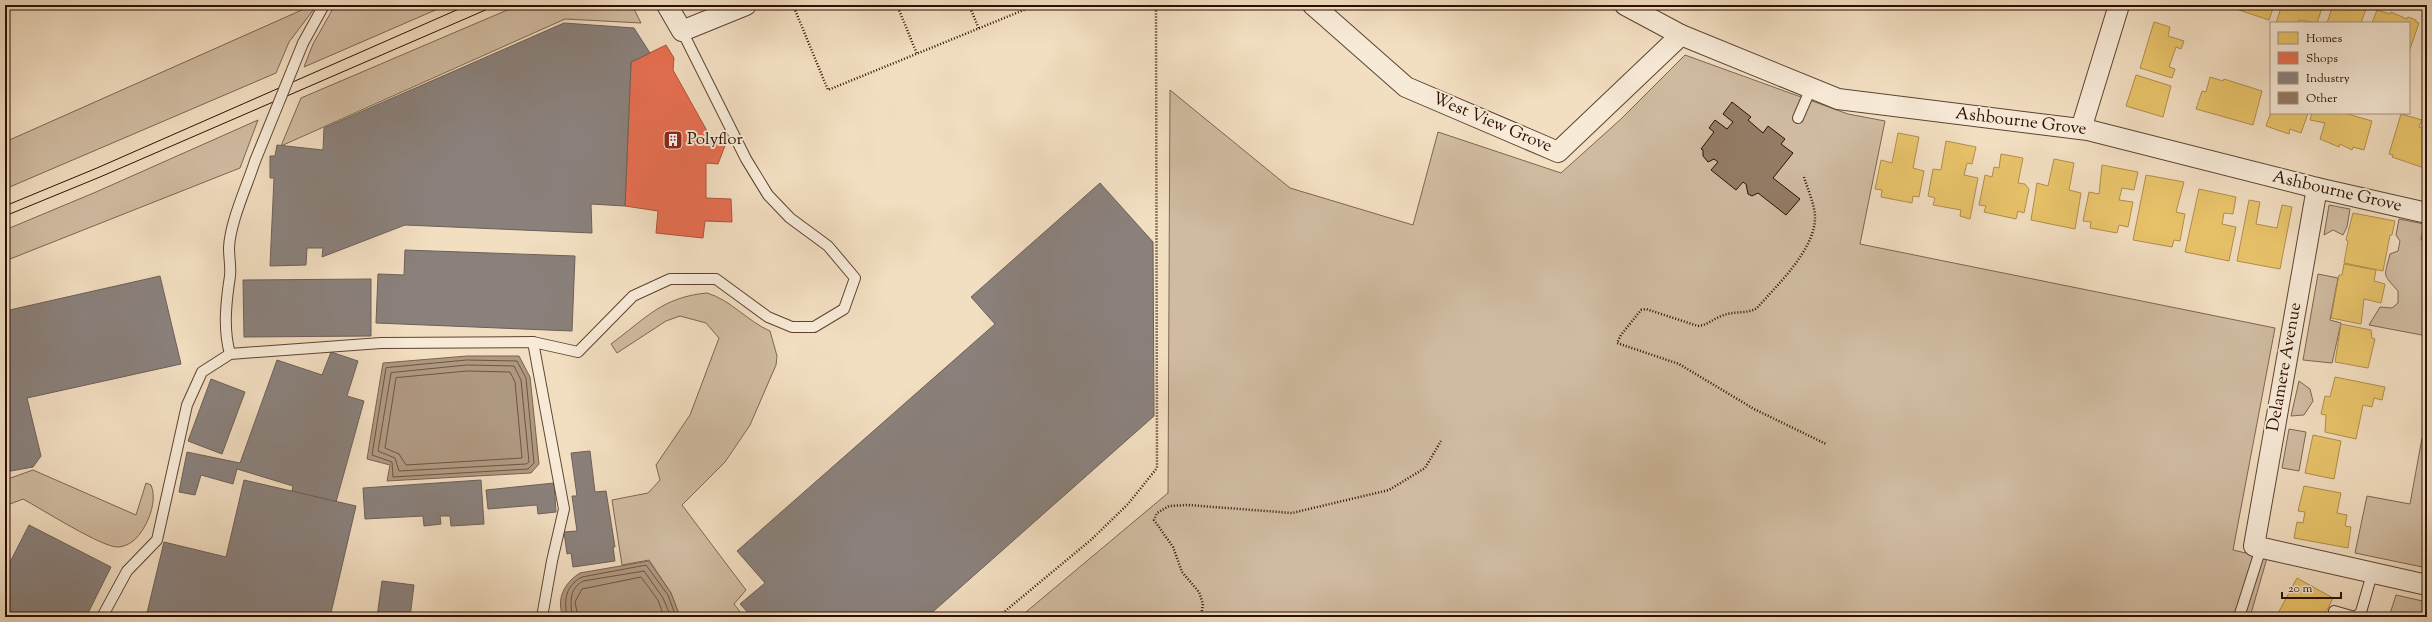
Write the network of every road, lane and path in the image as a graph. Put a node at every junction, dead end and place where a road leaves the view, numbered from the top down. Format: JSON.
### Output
{"nodes":[{"id":1,"x":324,"y":5,"type":"edge"},
{"id":2,"x":667,"y":5,"type":"edge"},
{"id":3,"x":746,"y":5,"type":"edge"},
{"id":4,"x":793,"y":5,"type":"edge"},
{"id":5,"x":897,"y":5,"type":"edge"},
{"id":6,"x":969,"y":5,"type":"edge"},
{"id":7,"x":1036,"y":5,"type":"edge"},
{"id":8,"x":1156,"y":5,"type":"edge"},
{"id":9,"x":1314,"y":5,"type":"edge"},
{"id":10,"x":1625,"y":5,"type":"edge"},
{"id":11,"x":2119,"y":5,"type":"edge"},
{"id":12,"x":979,"y":29,"type":"junction"},
{"id":13,"x":682,"y":31,"type":"junction"},
{"id":14,"x":1681,"y":35,"type":"junction"},
{"id":15,"x":917,"y":54,"type":"junction"},
{"id":16,"x":1811,"y":88,"type":"junction"},
{"id":17,"x":1798,"y":118,"type":"dead end"},
{"id":18,"x":2081,"y":129,"type":"junction"},
{"id":19,"x":1804,"y":178,"type":"dead end"},
{"id":20,"x":2317,"y":188,"type":"junction"},
{"id":21,"x":2427,"y":213,"type":"edge"},
{"id":22,"x":533,"y":342,"type":"junction"},
{"id":23,"x":230,"y":354,"type":"junction"},
{"id":24,"x":1441,"y":440,"type":"dead end"},
{"id":25,"x":1826,"y":444,"type":"dead end"},
{"id":26,"x":2257,"y":547,"type":"junction"},
{"id":27,"x":2372,"y":574,"type":"junction"},
{"id":28,"x":2427,"y":586,"type":"edge"},
{"id":29,"x":2334,"y":611,"type":"dead end"},
{"id":30,"x":102,"y":617,"type":"edge"},
{"id":31,"x":542,"y":617,"type":"edge"},
{"id":32,"x":998,"y":617,"type":"edge"},
{"id":33,"x":1201,"y":617,"type":"edge"},
{"id":34,"x":2239,"y":617,"type":"edge"},
{"id":35,"x":2355,"y":617,"type":"edge"}],
"edges":[{"from":1,"to":23,"type":"lane","bridge":true},
{"from":2,"to":13,"type":"street"},
{"from":3,"to":13,"type":"street"},
{"from":4,"to":15,"type":"path"},
{"from":5,"to":15,"type":"path"},
{"from":6,"to":12,"type":"path"},
{"from":7,"to":12,"type":"path"},
{"from":8,"to":32,"type":"path"},
{"from":9,"to":14,"type":"street","name":"West View Grove"},
{"from":10,"to":14,"type":"street","name":"Ashbourne Grove"},
{"from":11,"to":18,"type":"street"},
{"from":12,"to":15,"type":"path"},
{"from":13,"to":22,"type":"lane"},
{"from":14,"to":16,"type":"street","name":"Ashbourne Grove"},
{"from":16,"to":17,"type":"lane"},
{"from":16,"to":18,"type":"street","name":"Ashbourne Grove"},
{"from":18,"to":20,"type":"street","name":"Ashbourne Grove"},
{"from":19,"to":25,"type":"path"},
{"from":20,"to":21,"type":"street","name":"Ashbourne Grove"},
{"from":20,"to":26,"type":"street","name":"Delamere Avenue"},
{"from":22,"to":23,"type":"lane"},
{"from":22,"to":31,"type":"lane"},
{"from":23,"to":30,"type":"lane"},
{"from":24,"to":33,"type":"path"},
{"from":26,"to":27,"type":"street"},
{"from":26,"to":34,"type":"lane"},
{"from":27,"to":28,"type":"street"},
{"from":27,"to":35,"type":"lane"},
{"from":29,"to":35,"type":"lane"}]}
